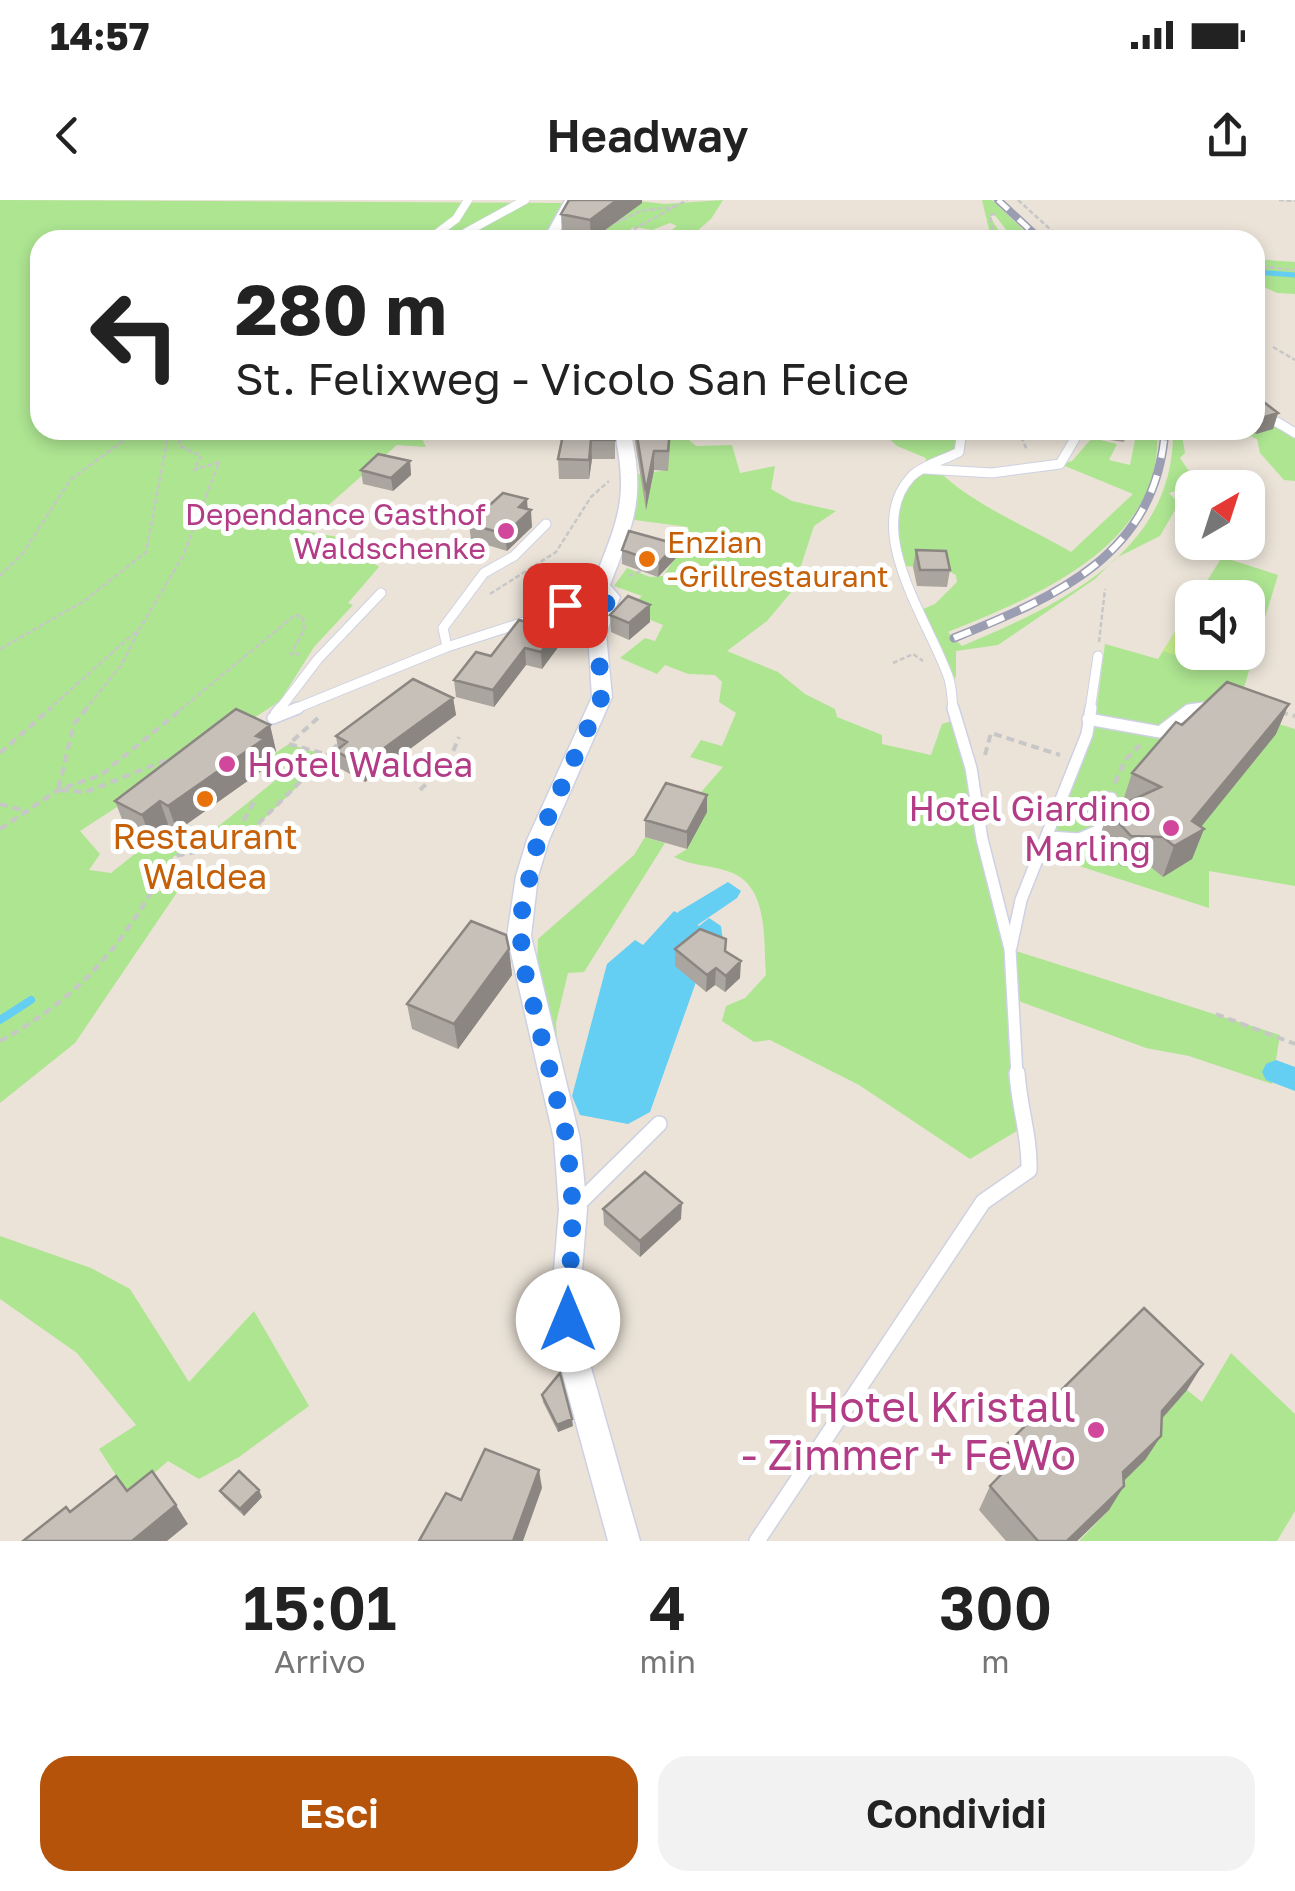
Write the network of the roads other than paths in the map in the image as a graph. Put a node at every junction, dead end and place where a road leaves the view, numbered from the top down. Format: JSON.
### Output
{"nodes":[{"id":1,"x":468,"y":200,"type":"edge"},
{"id":2,"x":524,"y":200,"type":"edge"},
{"id":3,"x":571,"y":200,"type":"edge"},
{"id":4,"x":441,"y":230,"type":"edge"},
{"id":5,"x":470,"y":230,"type":"edge"},
{"id":6,"x":554,"y":230,"type":"edge"},
{"id":7,"x":1265,"y":415,"type":"edge"},
{"id":8,"x":1295,"y":434,"type":"edge"},
{"id":9,"x":624,"y":440,"type":"edge"},
{"id":10,"x":961,"y":440,"type":"edge"},
{"id":11,"x":1074,"y":440,"type":"edge"},
{"id":12,"x":924,"y":469,"type":"junction"},
{"id":13,"x":546,"y":524,"type":"dead end"},
{"id":14,"x":601,"y":586,"type":"junction"},
{"id":15,"x":381,"y":593,"type":"dead end"},
{"id":16,"x":447,"y":646,"type":"junction"},
{"id":17,"x":1098,"y":656,"type":"road end"},
{"id":18,"x":1208,"y":707,"type":"edge"},
{"id":19,"x":1088,"y":720,"type":"junction"},
{"id":20,"x":1111,"y":798,"type":"road end"},
{"id":21,"x":1050,"y":837,"type":"junction"},
{"id":22,"x":1010,"y":948,"type":"junction"},
{"id":23,"x":659,"y":1124,"type":"dead end"},
{"id":24,"x":573,"y":1209,"type":"junction"},
{"id":25,"x":624,"y":1541,"type":"edge"},
{"id":26,"x":757,"y":1541,"type":"edge"}],
"edges":[{"from":1,"to":4,"type":"lane"},
{"from":2,"to":5,"type":"lane"},
{"from":3,"to":6,"type":"street"},
{"from":7,"to":8,"type":"lane"},
{"from":9,"to":14,"type":"street"},
{"from":10,"to":12,"type":"lane"},
{"from":11,"to":12,"type":"lane"},
{"from":12,"to":22,"type":"lane"},
{"from":13,"to":16,"type":"lane"},
{"from":14,"to":16,"type":"lane"},
{"from":14,"to":24,"type":"street"},
{"from":15,"to":16,"type":"lane"},
{"from":17,"to":19,"type":"lane"},
{"from":18,"to":19,"type":"lane"},
{"from":19,"to":21,"type":"lane"},
{"from":20,"to":21,"type":"lane"},
{"from":21,"to":22,"type":"lane"},
{"from":22,"to":26,"type":"lane"},
{"from":23,"to":24,"type":"lane"},
{"from":24,"to":25,"type":"street"}]}
